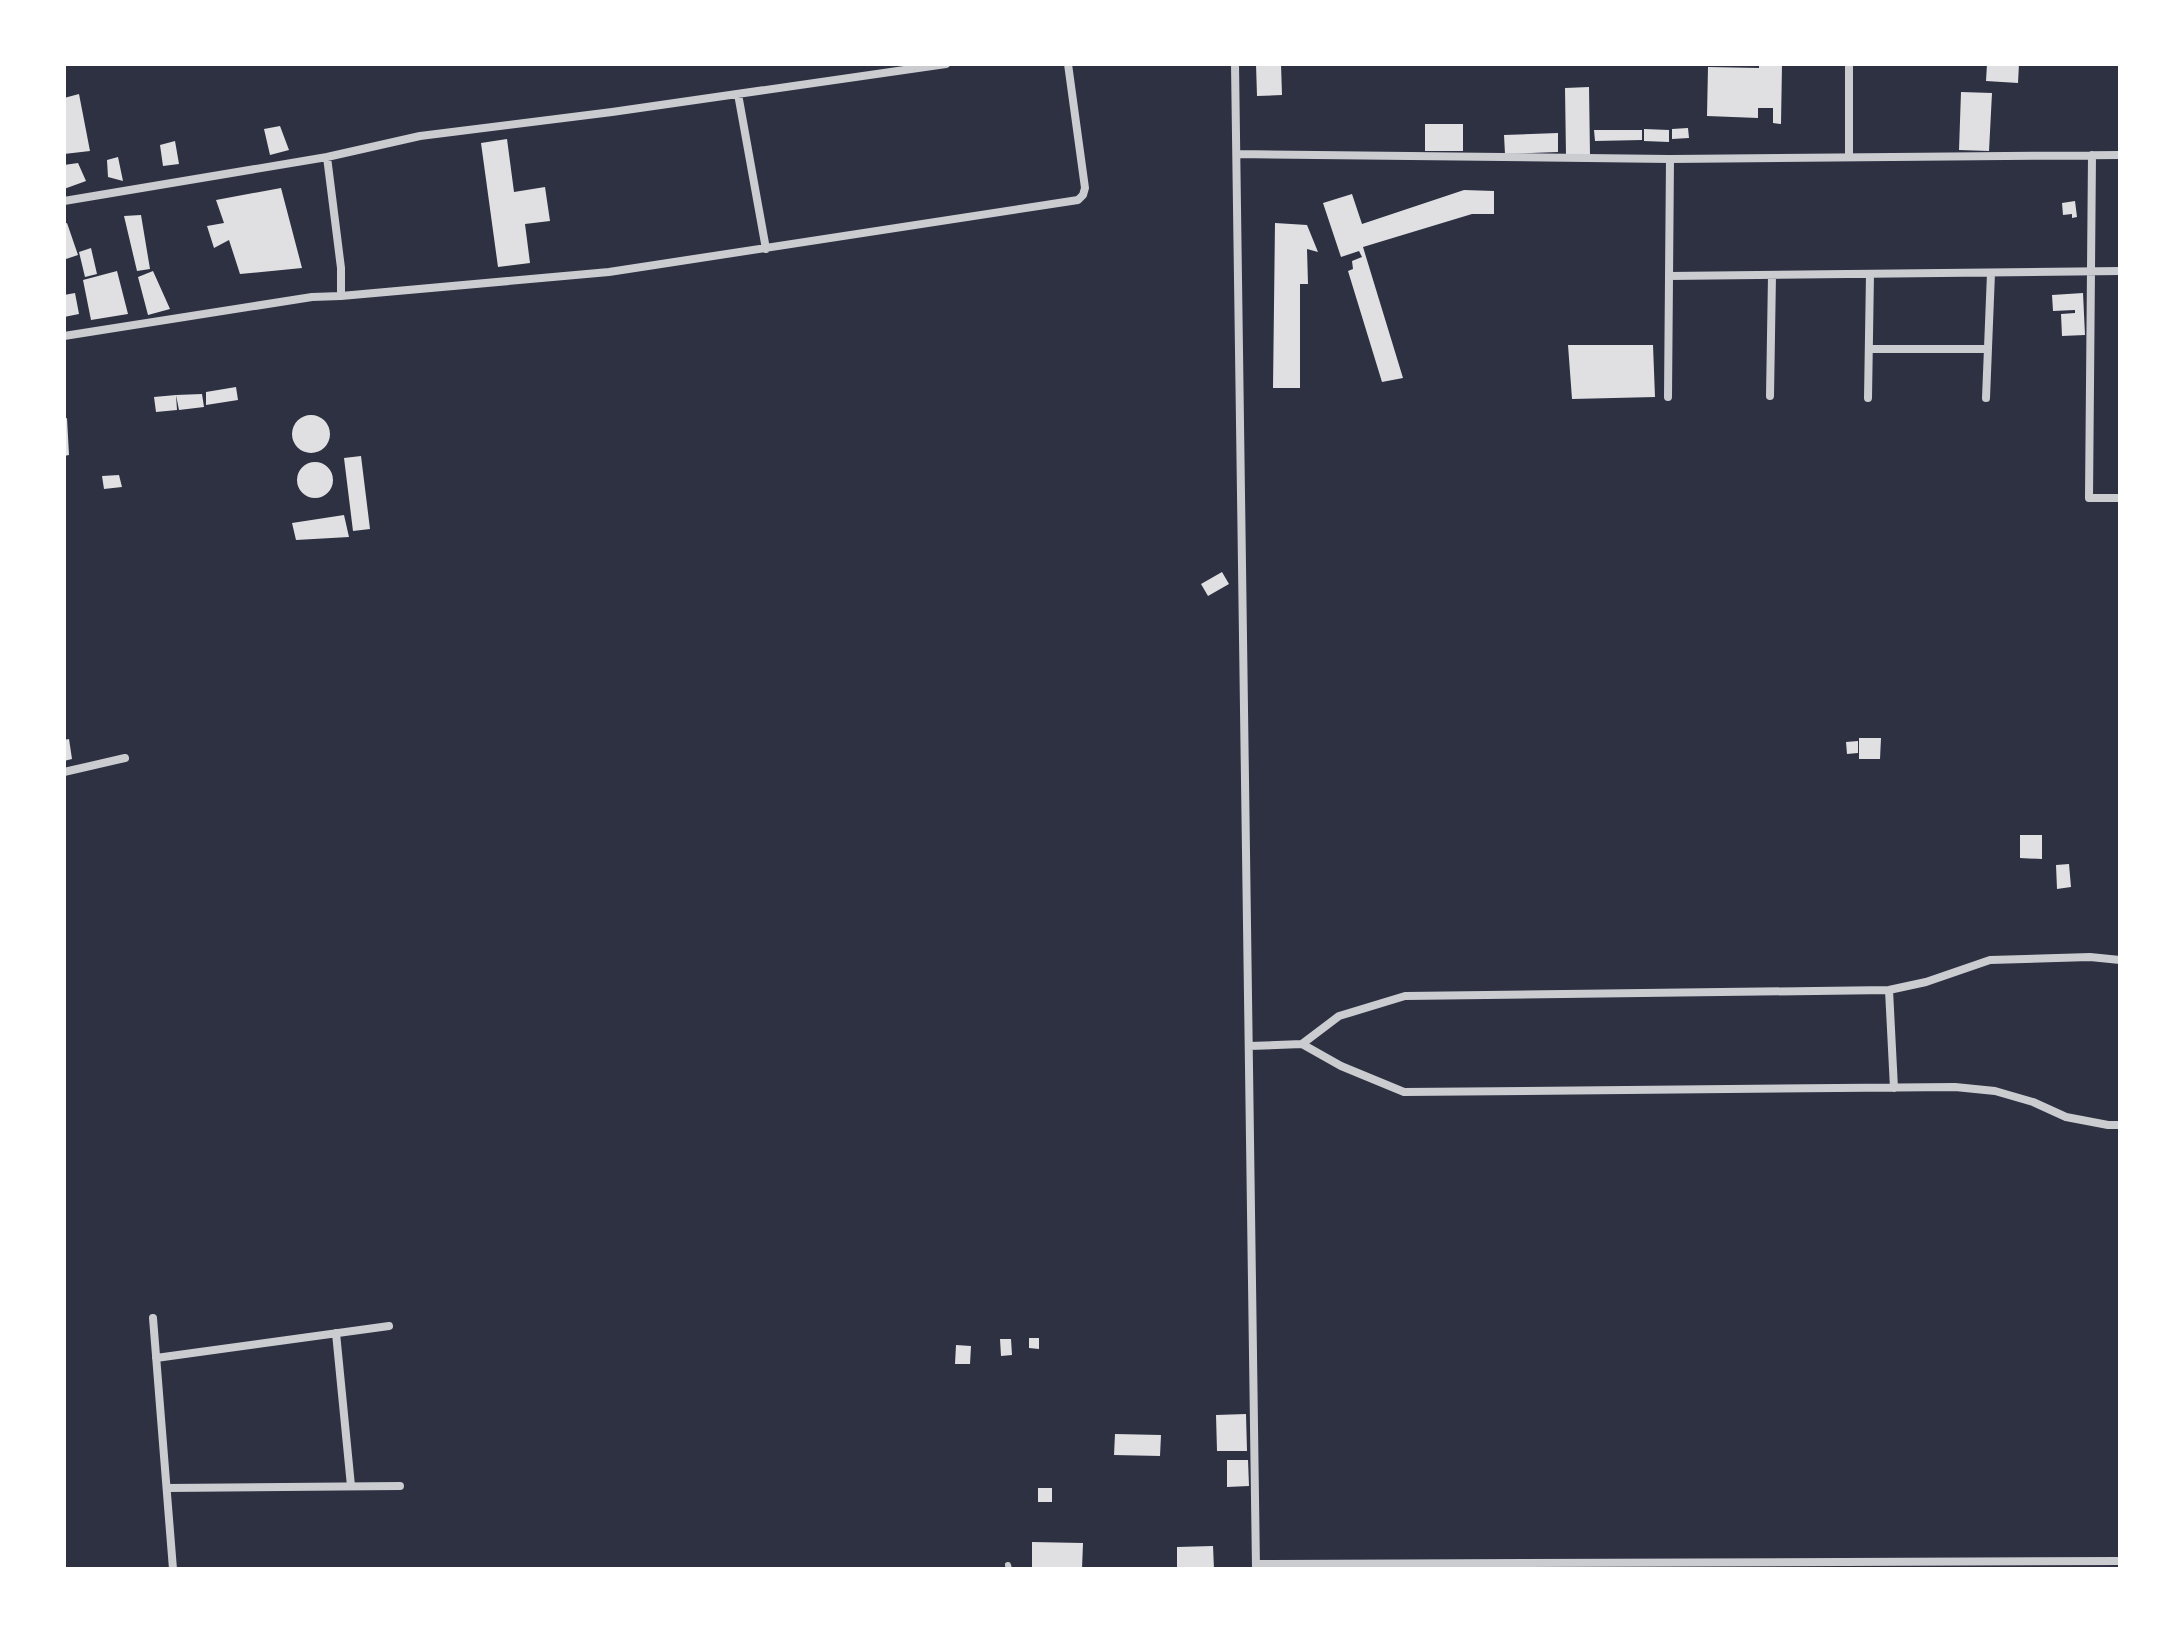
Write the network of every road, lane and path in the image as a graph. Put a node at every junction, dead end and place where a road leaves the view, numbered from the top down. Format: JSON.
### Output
{"nodes":[{"id":1,"x":946,"y":64,"type":"edge"},
{"id":2,"x":1068,"y":64,"type":"edge"},
{"id":3,"x":1235,"y":64,"type":"edge"},
{"id":4,"x":1849,"y":64,"type":"edge"},
{"id":5,"x":738,"y":94,"type":"junction"},
{"id":6,"x":1237,"y":154,"type":"junction"},
{"id":7,"x":2092,"y":155,"type":"junction"},
{"id":8,"x":2120,"y":155,"type":"edge"},
{"id":9,"x":327,"y":157,"type":"junction"},
{"id":10,"x":1849,"y":157,"type":"junction"},
{"id":11,"x":1670,"y":159,"type":"junction"},
{"id":12,"x":64,"y":201,"type":"edge"},
{"id":13,"x":766,"y":249,"type":"junction"},
{"id":14,"x":2120,"y":271,"type":"edge"},
{"id":15,"x":2092,"y":272,"type":"junction"},
{"id":16,"x":1991,"y":273,"type":"junction"},
{"id":17,"x":1870,"y":274,"type":"junction"},
{"id":18,"x":1772,"y":275,"type":"junction"},
{"id":19,"x":1669,"y":276,"type":"junction"},
{"id":20,"x":341,"y":296,"type":"junction"},
{"id":21,"x":64,"y":336,"type":"edge"},
{"id":22,"x":1869,"y":349,"type":"junction"},
{"id":23,"x":1988,"y":349,"type":"junction"},
{"id":24,"x":1770,"y":396,"type":"dead end"},
{"id":25,"x":1668,"y":397,"type":"dead end"},
{"id":26,"x":1868,"y":398,"type":"dead end"},
{"id":27,"x":1986,"y":398,"type":"dead end"},
{"id":28,"x":2120,"y":498,"type":"edge"},
{"id":29,"x":125,"y":758,"type":"dead end"},
{"id":30,"x":64,"y":772,"type":"edge"},
{"id":31,"x":2120,"y":960,"type":"edge"},
{"id":32,"x":1889,"y":990,"type":"junction"},
{"id":33,"x":1302,"y":1044,"type":"junction"},
{"id":34,"x":1249,"y":1046,"type":"junction"},
{"id":35,"x":1894,"y":1088,"type":"junction"},
{"id":36,"x":2120,"y":1125,"type":"edge"},
{"id":37,"x":153,"y":1318,"type":"dead end"},
{"id":38,"x":389,"y":1326,"type":"dead end"},
{"id":39,"x":336,"y":1333,"type":"junction"},
{"id":40,"x":156,"y":1358,"type":"junction"},
{"id":41,"x":351,"y":1486,"type":"junction"},
{"id":42,"x":400,"y":1486,"type":"dead end"},
{"id":43,"x":167,"y":1488,"type":"junction"},
{"id":44,"x":2120,"y":1561,"type":"edge"},
{"id":45,"x":1256,"y":1567,"type":"edge"},
{"id":46,"x":173,"y":1569,"type":"edge"}],
"edges":[{"from":1,"to":5,"type":"street"},
{"from":2,"to":13,"type":"street"},
{"from":3,"to":6,"type":"street"},
{"from":4,"to":10,"type":"street"},
{"from":5,"to":9,"type":"street"},
{"from":5,"to":13,"type":"street"},
{"from":6,"to":11,"type":"street"},
{"from":6,"to":34,"type":"street"},
{"from":7,"to":8,"type":"street"},
{"from":7,"to":10,"type":"street"},
{"from":7,"to":15,"type":"street"},
{"from":9,"to":12,"type":"street"},
{"from":9,"to":20,"type":"street"},
{"from":10,"to":11,"type":"street"},
{"from":11,"to":19,"type":"street"},
{"from":13,"to":20,"type":"street"},
{"from":14,"to":15,"type":"street"},
{"from":15,"to":16,"type":"street"},
{"from":15,"to":28,"type":"street"},
{"from":16,"to":17,"type":"street"},
{"from":16,"to":23,"type":"street"},
{"from":17,"to":18,"type":"street"},
{"from":17,"to":22,"type":"street"},
{"from":18,"to":19,"type":"street"},
{"from":18,"to":24,"type":"street"},
{"from":19,"to":25,"type":"street"},
{"from":20,"to":21,"type":"street"},
{"from":22,"to":23,"type":"street"},
{"from":22,"to":26,"type":"street"},
{"from":23,"to":27,"type":"street"},
{"from":29,"to":30,"type":"street"},
{"from":31,"to":32,"type":"street"},
{"from":32,"to":33,"type":"street"},
{"from":32,"to":35,"type":"street"},
{"from":33,"to":34,"type":"street"},
{"from":33,"to":35,"type":"street"},
{"from":34,"to":45,"type":"street"},
{"from":35,"to":36,"type":"street"},
{"from":37,"to":40,"type":"street"},
{"from":38,"to":39,"type":"street"},
{"from":39,"to":40,"type":"street"},
{"from":39,"to":41,"type":"street"},
{"from":40,"to":43,"type":"street"},
{"from":41,"to":42,"type":"street"},
{"from":41,"to":43,"type":"street"},
{"from":43,"to":46,"type":"street"},
{"from":44,"to":45,"type":"street"}]}
